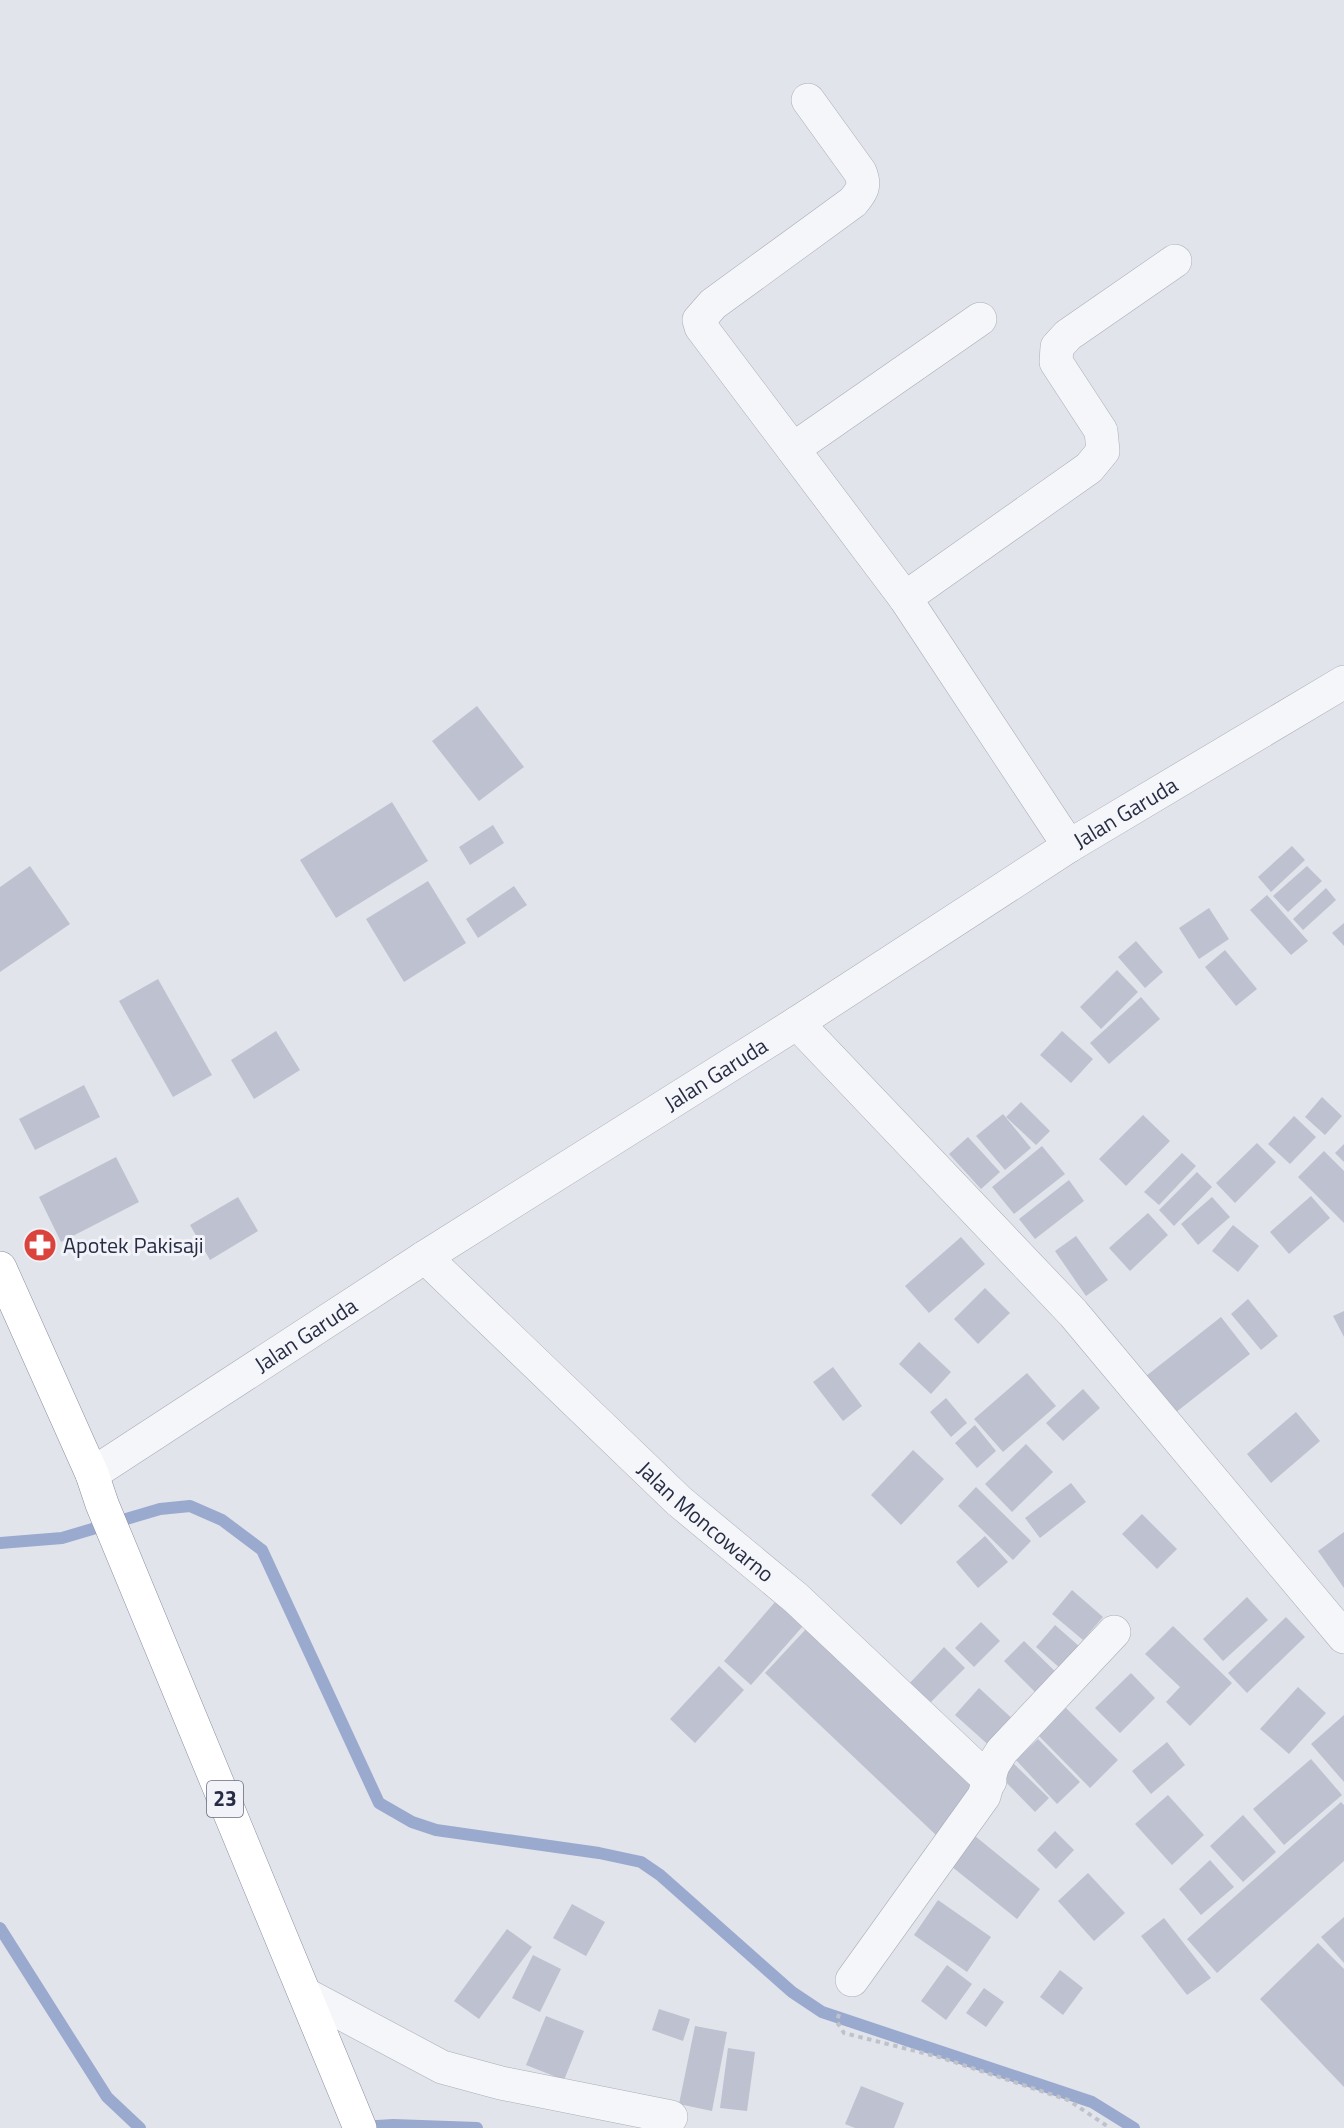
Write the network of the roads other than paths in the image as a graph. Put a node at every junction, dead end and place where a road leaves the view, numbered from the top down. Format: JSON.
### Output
{"nodes":[{"id":1,"x":808,"y":100,"type":"dead end"},
{"id":2,"x":1176,"y":261,"type":"dead end"},
{"id":3,"x":981,"y":319,"type":"dead end"},
{"id":4,"x":793,"y":449,"type":"junction"},
{"id":5,"x":905,"y":598,"type":"junction"},
{"id":6,"x":1340,"y":692,"type":"edge"},
{"id":7,"x":1069,"y":846,"type":"junction"},
{"id":8,"x":797,"y":1023,"type":"junction"},
{"id":9,"x":424,"y":1257,"type":"junction"},
{"id":10,"x":0,"y":1268,"type":"edge"},
{"id":11,"x":97,"y":1489,"type":"junction"},
{"id":12,"x":1114,"y":1632,"type":"dead end"},
{"id":13,"x":1344,"y":1637,"type":"edge"},
{"id":14,"x":990,"y":1780,"type":"junction"},
{"id":15,"x":852,"y":1980,"type":"dead end"},
{"id":16,"x":305,"y":1994,"type":"junction"},
{"id":17,"x":671,"y":2117,"type":"dead end"},
{"id":18,"x":360,"y":2128,"type":"edge"}],
"edges":[{"from":1,"to":4,"type":"street"},
{"from":2,"to":5,"type":"street"},
{"from":3,"to":4,"type":"street"},
{"from":4,"to":5,"type":"street"},
{"from":5,"to":7,"type":"street"},
{"from":6,"to":7,"type":"street","name":"Jalan Garuda"},
{"from":7,"to":8,"type":"street","name":"Jalan Garuda"},
{"from":8,"to":9,"type":"street","name":"Jalan Garuda"},
{"from":8,"to":13,"type":"street"},
{"from":9,"to":11,"type":"street","name":"Jalan Garuda"},
{"from":9,"to":14,"type":"street","name":"Jalan Moncowarno"},
{"from":10,"to":11,"type":"highway","number":"23"},
{"from":11,"to":16,"type":"highway","number":"23"},
{"from":12,"to":14,"type":"street"},
{"from":14,"to":15,"type":"street"},
{"from":16,"to":17,"type":"street"},
{"from":16,"to":18,"type":"highway","number":"23"}]}
